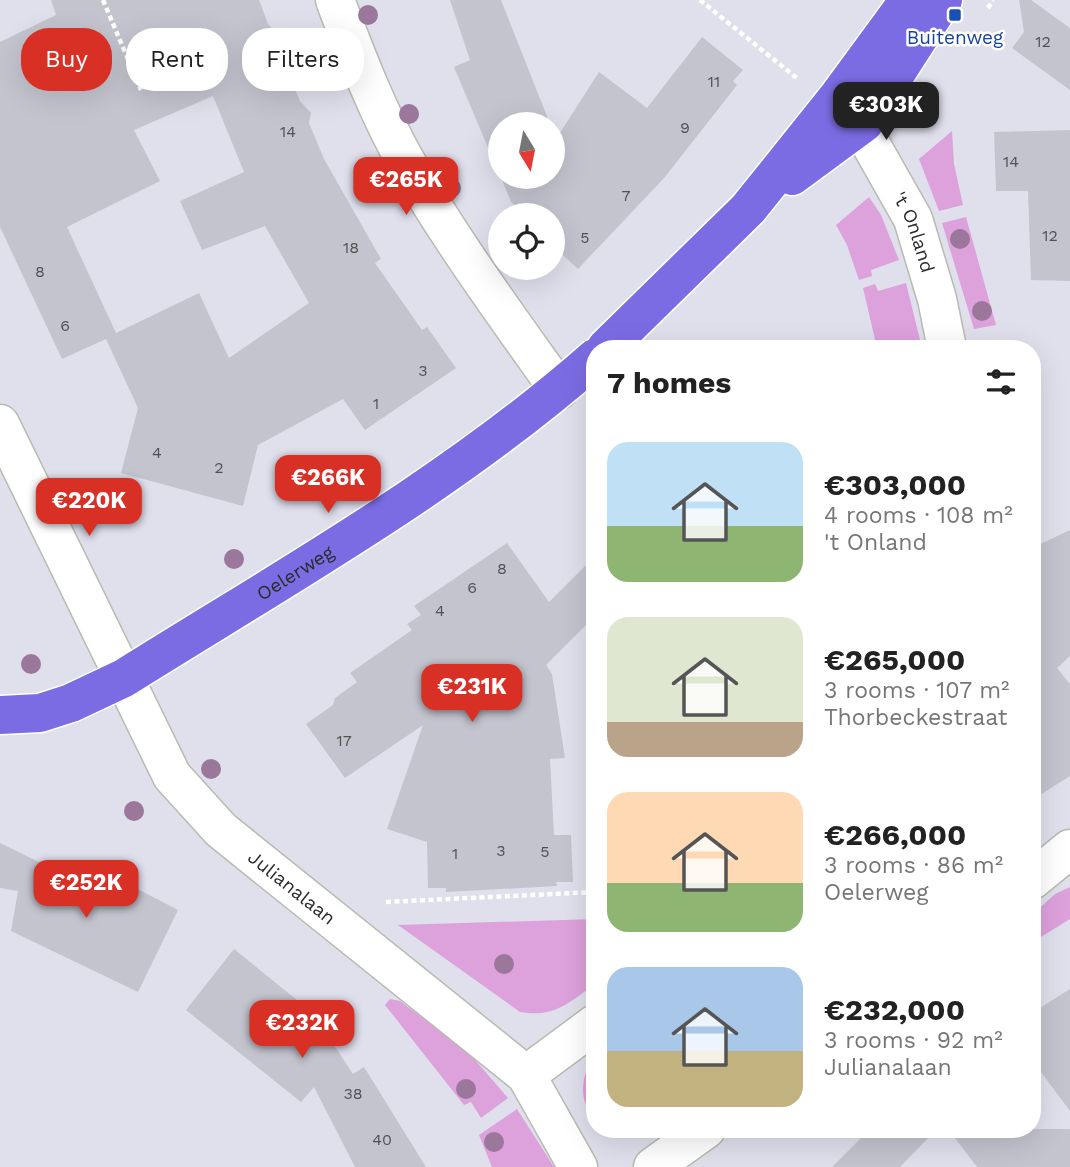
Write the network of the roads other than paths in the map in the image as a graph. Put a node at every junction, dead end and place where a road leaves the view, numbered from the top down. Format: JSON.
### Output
{"nodes":[{"id":1,"x":335,"y":0,"type":"edge"},
{"id":2,"x":909,"y":0,"type":"edge"},
{"id":3,"x":943,"y":0,"type":"edge"},
{"id":4,"x":864,"y":123,"type":"junction"},
{"id":5,"x":748,"y":209,"type":"junction"},
{"id":6,"x":614,"y":340,"type":"edge"},
{"id":7,"x":945,"y":340,"type":"edge"},
{"id":8,"x":586,"y":366,"type":"edge"},
{"id":9,"x":559,"y":390,"type":"junction"},
{"id":10,"x":0,"y":424,"type":"edge"},
{"id":11,"x":124,"y":678,"type":"junction"},
{"id":12,"x":0,"y":715,"type":"edge"},
{"id":13,"x":1070,"y":849,"type":"edge"},
{"id":14,"x":1041,"y":873,"type":"edge"},
{"id":15,"x":586,"y":1031,"type":"edge"},
{"id":16,"x":526,"y":1075,"type":"junction"},
{"id":17,"x":693,"y":1138,"type":"edge"},
{"id":18,"x":578,"y":1167,"type":"edge"},
{"id":19,"x":653,"y":1167,"type":"edge"}],
"edges":[{"from":1,"to":9,"type":"street"},
{"from":2,"to":5,"type":"main road"},
{"from":3,"to":4,"type":"main road"},
{"from":4,"to":5,"type":"main road"},
{"from":4,"to":7,"type":"street","name":"'t Onland"},
{"from":5,"to":6,"type":"main road"},
{"from":8,"to":9,"type":"main road","name":"Oelerweg"},
{"from":9,"to":11,"type":"main road","name":"Oelerweg"},
{"from":10,"to":11,"type":"street","name":"Julianalaan"},
{"from":11,"to":12,"type":"main road"},
{"from":11,"to":16,"type":"street","name":"Julianalaan"},
{"from":13,"to":14,"type":"street"},
{"from":15,"to":16,"type":"street"},
{"from":16,"to":18,"type":"street","name":"Julianalaan"},
{"from":17,"to":19,"type":"street"}]}
